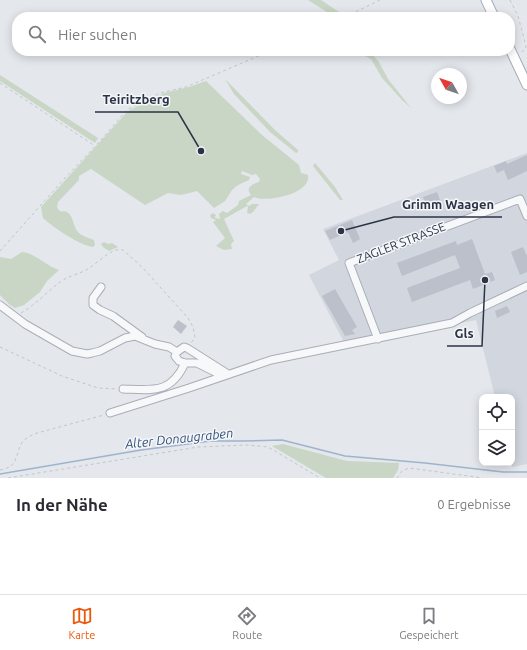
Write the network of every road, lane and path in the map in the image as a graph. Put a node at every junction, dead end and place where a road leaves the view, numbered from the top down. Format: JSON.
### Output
{"nodes":[{"id":1,"x":380,"y":0,"type":"edge"},
{"id":2,"x":486,"y":0,"type":"edge"},
{"id":3,"x":510,"y":0,"type":"edge"},
{"id":4,"x":355,"y":12,"type":"edge"},
{"id":5,"x":492,"y":12,"type":"edge"},
{"id":6,"x":515,"y":52,"type":"edge"},
{"id":7,"x":258,"y":56,"type":"edge"},
{"id":8,"x":514,"y":56,"type":"edge"},
{"id":9,"x":0,"y":82,"type":"edge"},
{"id":10,"x":527,"y":85,"type":"edge"},
{"id":11,"x":96,"y":146,"type":"junction"},
{"id":12,"x":527,"y":216,"type":"edge"},
{"id":13,"x":0,"y":251,"type":"edge"},
{"id":14,"x":101,"y":287,"type":"dead end"},
{"id":15,"x":527,"y":287,"type":"edge"},
{"id":16,"x":0,"y":305,"type":"edge"},
{"id":17,"x":14,"y":317,"type":"junction"},
{"id":18,"x":378,"y":339,"type":"junction"},
{"id":19,"x":145,"y":340,"type":"junction"},
{"id":20,"x":0,"y":347,"type":"edge"},
{"id":21,"x":187,"y":348,"type":"junction"},
{"id":22,"x":177,"y":352,"type":"junction"},
{"id":23,"x":185,"y":363,"type":"junction"},
{"id":24,"x":225,"y":375,"type":"junction"},
{"id":25,"x":123,"y":389,"type":"joint"},
{"id":26,"x":110,"y":413,"type":"joint"},
{"id":27,"x":0,"y":470,"type":"edge"},
{"id":28,"x":8,"y":478,"type":"edge"},
{"id":29,"x":320,"y":478,"type":"edge"},
{"id":30,"x":397,"y":478,"type":"edge"},
{"id":31,"x":483,"y":478,"type":"edge"}],
"edges":[{"from":1,"to":4,"type":"path"},
{"from":2,"to":5,"type":"main road"},
{"from":3,"to":6,"type":"path"},
{"from":7,"to":11,"type":"path"},
{"from":8,"to":10,"type":"main road"},
{"from":9,"to":11,"type":"path"},
{"from":11,"to":13,"type":"path"},
{"from":12,"to":18,"type":"street","name":"ZAGLER STRASSE"},
{"from":14,"to":19,"type":"street"},
{"from":15,"to":18,"type":"street"},
{"from":16,"to":17,"type":"street"},
{"from":17,"to":19,"type":"street"},
{"from":17,"to":21,"type":"path"},
{"from":18,"to":24,"type":"street"},
{"from":19,"to":22,"type":"street"},
{"from":20,"to":25,"type":"path"},
{"from":21,"to":22,"type":"street"},
{"from":21,"to":24,"type":"street"},
{"from":22,"to":23,"type":"street"},
{"from":23,"to":24,"type":"street"},
{"from":23,"to":25,"type":"street"},
{"from":24,"to":26,"type":"street"},
{"from":26,"to":27,"type":"path"},
{"from":28,"to":29,"type":"path"},
{"from":30,"to":31,"type":"path"}]}
